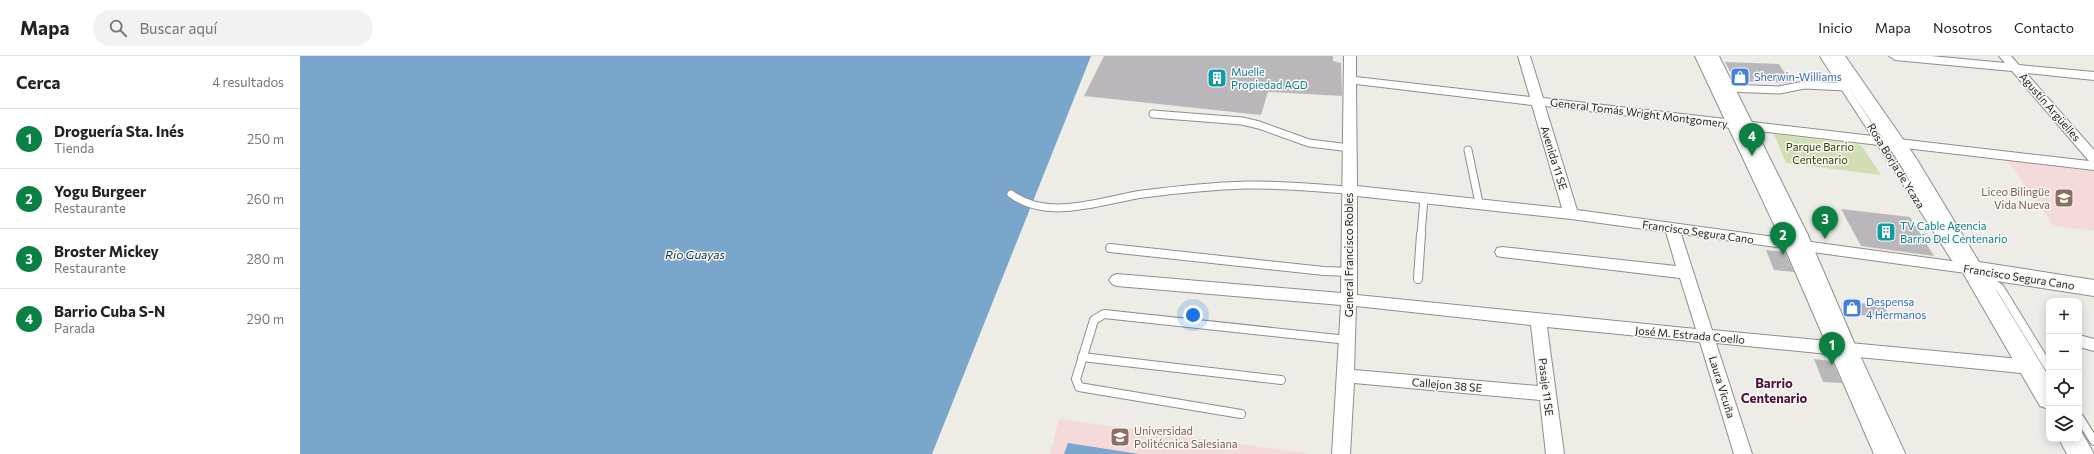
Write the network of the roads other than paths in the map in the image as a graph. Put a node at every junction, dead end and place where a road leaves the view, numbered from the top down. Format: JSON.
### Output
{"nodes":[{"id":1,"x":1350,"y":56,"type":"edge"},
{"id":2,"x":1524,"y":56,"type":"edge"},
{"id":3,"x":1704,"y":56,"type":"edge"},
{"id":4,"x":1715,"y":56,"type":"edge"},
{"id":5,"x":1824,"y":56,"type":"edge"},
{"id":6,"x":1836,"y":56,"type":"edge"},
{"id":7,"x":1895,"y":56,"type":"edge"},
{"id":8,"x":2005,"y":56,"type":"edge"},
{"id":9,"x":2016,"y":68,"type":"junction"},
{"id":10,"x":2094,"y":76,"type":"edge"},
{"id":11,"x":1350,"y":80,"type":"junction"},
{"id":12,"x":1725,"y":87,"type":"junction"},
{"id":13,"x":1851,"y":87,"type":"junction"},
{"id":14,"x":1537,"y":102,"type":"junction"},
{"id":15,"x":1153,"y":114,"type":"dead end"},
{"id":16,"x":1744,"y":126,"type":"junction"},
{"id":17,"x":1887,"y":142,"type":"junction"},
{"id":18,"x":1350,"y":148,"type":"junction"},
{"id":19,"x":1468,"y":150,"type":"dead end"},
{"id":20,"x":2094,"y":158,"type":"edge"},
{"id":21,"x":2094,"y":166,"type":"edge"},
{"id":22,"x":1349,"y":190,"type":"junction"},
{"id":23,"x":1011,"y":194,"type":"dead end"},
{"id":24,"x":1424,"y":198,"type":"junction"},
{"id":25,"x":1478,"y":203,"type":"junction"},
{"id":26,"x":1571,"y":214,"type":"junction"},
{"id":27,"x":1672,"y":228,"type":"junction"},
{"id":28,"x":1803,"y":247,"type":"junction"},
{"id":29,"x":1110,"y":248,"type":"dead end"},
{"id":30,"x":1502,"y":252,"type":"dead end"},
{"id":31,"x":1973,"y":270,"type":"junction"},
{"id":32,"x":1351,"y":272,"type":"junction"},
{"id":33,"x":1686,"y":273,"type":"junction"},
{"id":34,"x":1418,"y":279,"type":"dead end"},
{"id":35,"x":1117,"y":280,"type":"dead end"},
{"id":36,"x":2094,"y":288,"type":"edge"},
{"id":37,"x":1350,"y":300,"type":"junction"},
{"id":38,"x":1538,"y":320,"type":"junction"},
{"id":39,"x":2082,"y":335,"type":"edge"},
{"id":40,"x":1706,"y":336,"type":"junction"},
{"id":41,"x":2094,"y":337,"type":"edge"},
{"id":42,"x":1348,"y":340,"type":"junction"},
{"id":43,"x":2082,"y":342,"type":"edge"},
{"id":44,"x":2094,"y":345,"type":"edge"},
{"id":45,"x":1846,"y":350,"type":"junction"},
{"id":46,"x":1082,"y":357,"type":"junction"},
{"id":47,"x":2040,"y":368,"type":"edge"},
{"id":48,"x":1347,"y":376,"type":"junction"},
{"id":49,"x":1281,"y":380,"type":"dead end"},
{"id":50,"x":2046,"y":389,"type":"edge"},
{"id":51,"x":1547,"y":394,"type":"junction"},
{"id":52,"x":1240,"y":414,"type":"dead end"},
{"id":53,"x":2082,"y":422,"type":"edge"},
{"id":54,"x":2094,"y":441,"type":"edge"},
{"id":55,"x":2074,"y":442,"type":"edge"},
{"id":56,"x":1341,"y":454,"type":"edge"},
{"id":57,"x":1555,"y":454,"type":"edge"},
{"id":58,"x":1743,"y":454,"type":"edge"},
{"id":59,"x":1887,"y":454,"type":"edge"},
{"id":60,"x":1901,"y":454,"type":"edge"},
{"id":61,"x":2081,"y":454,"type":"edge"}],
"edges":[{"from":1,"to":11,"type":"street","name":"General Francisco Robles"},
{"from":2,"to":14,"type":"street","name":"Avenida 11 SE"},
{"from":3,"to":12,"type":"main road"},
{"from":4,"to":12,"type":"lane"},
{"from":5,"to":13,"type":"lane","name":"Rosa Borja de Ycaza"},
{"from":6,"to":13,"type":"main road","name":"Rosa Borja de Ycaza"},
{"from":7,"to":9,"type":"street"},
{"from":8,"to":9,"type":"street","name":"Agustín Argüelles"},
{"from":9,"to":10,"type":"street"},
{"from":9,"to":20,"type":"street","name":"Agustín Argüelles"},
{"from":11,"to":14,"type":"street","name":"General Tomás Wright Montgomery"},
{"from":11,"to":18,"type":"street","name":"General Francisco Robles"},
{"from":12,"to":13,"type":"lane"},
{"from":12,"to":16,"type":"main road"},
{"from":13,"to":17,"type":"main road","name":"Rosa Borja de Ycaza"},
{"from":14,"to":16,"type":"street","name":"General Tomás Wright Montgomery"},
{"from":14,"to":26,"type":"street","name":"Avenida 11 SE"},
{"from":15,"to":18,"type":"lane"},
{"from":16,"to":17,"type":"street","name":"General Tomás Wright Montgomery"},
{"from":16,"to":28,"type":"main road"},
{"from":17,"to":21,"type":"street","name":"General Tomás Wright Montgomery"},
{"from":17,"to":31,"type":"main road","name":"Rosa Borja de Ycaza"},
{"from":18,"to":22,"type":"street","name":"General Francisco Robles"},
{"from":19,"to":25,"type":"lane"},
{"from":22,"to":23,"type":"lane"},
{"from":22,"to":24,"type":"street","name":"Francisco Segura Cano"},
{"from":22,"to":32,"type":"street","name":"General Francisco Robles"},
{"from":24,"to":25,"type":"street","name":"Francisco Segura Cano"},
{"from":24,"to":34,"type":"lane"},
{"from":25,"to":26,"type":"street","name":"Francisco Segura Cano"},
{"from":26,"to":27,"type":"street","name":"Francisco Segura Cano"},
{"from":27,"to":28,"type":"street","name":"Francisco Segura Cano"},
{"from":27,"to":33,"type":"street","name":"Laura Vicuña"},
{"from":28,"to":31,"type":"street","name":"Francisco Segura Cano"},
{"from":28,"to":45,"type":"main road"},
{"from":29,"to":32,"type":"lane"},
{"from":30,"to":33,"type":"street"},
{"from":31,"to":36,"type":"main road","name":"Francisco Segura Cano"},
{"from":31,"to":47,"type":"main road","name":"Rosa Borja de Ycaza"},
{"from":32,"to":37,"type":"street","name":"General Francisco Robles"},
{"from":33,"to":40,"type":"street","name":"Laura Vicuña"},
{"from":35,"to":37,"type":"street","name":"José M. Estrada Coello"},
{"from":37,"to":38,"type":"street","name":"José M. Estrada Coello"},
{"from":37,"to":42,"type":"street","name":"General Francisco Robles"},
{"from":38,"to":40,"type":"street","name":"José M. Estrada Coello"},
{"from":38,"to":51,"type":"street","name":"Pasaje 11 SE"},
{"from":39,"to":41,"type":"street"},
{"from":40,"to":45,"type":"street","name":"José M. Estrada Coello"},
{"from":40,"to":58,"type":"street","name":"Laura Vicuña"},
{"from":42,"to":46,"type":"lane"},
{"from":42,"to":48,"type":"street","name":"General Francisco Robles"},
{"from":43,"to":44,"type":"street"},
{"from":45,"to":47,"type":"street","name":"José M. Estrada Coello"},
{"from":45,"to":59,"type":"main road"},
{"from":45,"to":60,"type":"lane"},
{"from":46,"to":49,"type":"lane"},
{"from":46,"to":52,"type":"lane"},
{"from":47,"to":50,"type":"main road","name":"Rosa Borja de Ycaza"},
{"from":48,"to":51,"type":"street","name":"Callejon 38 SE"},
{"from":48,"to":56,"type":"street","name":"General Francisco Robles"},
{"from":51,"to":57,"type":"street","name":"Pasaje 11 SE"},
{"from":53,"to":54,"type":"lane"},
{"from":55,"to":61,"type":"main road"}]}
